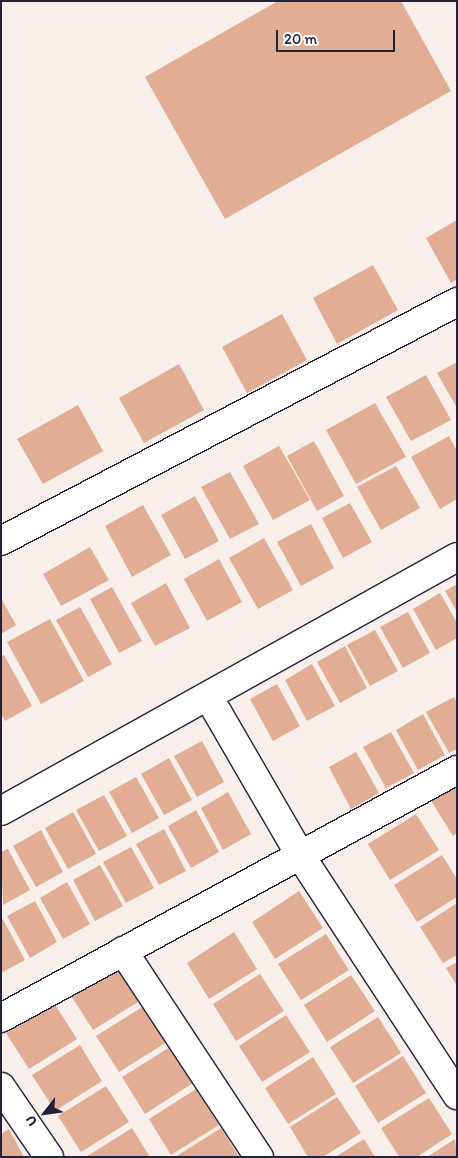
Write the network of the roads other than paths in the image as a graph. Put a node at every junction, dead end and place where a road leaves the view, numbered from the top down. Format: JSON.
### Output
{"nodes":[{"id":1,"x":457,"y":302,"type":"edge"},
{"id":2,"x":1,"y":541,"type":"edge"},
{"id":3,"x":457,"y":557,"type":"edge"},
{"id":4,"x":208,"y":696,"type":"junction"},
{"id":5,"x":457,"y":770,"type":"edge"},
{"id":6,"x":1,"y":811,"type":"edge"},
{"id":7,"x":300,"y":855,"type":"junction"},
{"id":8,"x":123,"y":951,"type":"junction"},
{"id":9,"x":1,"y":1018,"type":"edge"},
{"id":10,"x":1,"y":1088,"type":"edge"},
{"id":11,"x":457,"y":1094,"type":"edge"},
{"id":12,"x":49,"y":1157,"type":"edge"},
{"id":13,"x":259,"y":1157,"type":"edge"}],
"edges":[{"from":1,"to":2,"type":"street"},
{"from":3,"to":4,"type":"street"},
{"from":4,"to":6,"type":"street"},
{"from":4,"to":7,"type":"street"},
{"from":5,"to":7,"type":"street"},
{"from":7,"to":8,"type":"street"},
{"from":7,"to":11,"type":"street"},
{"from":8,"to":9,"type":"street"},
{"from":8,"to":13,"type":"street"},
{"from":10,"to":12,"type":"street"}]}
